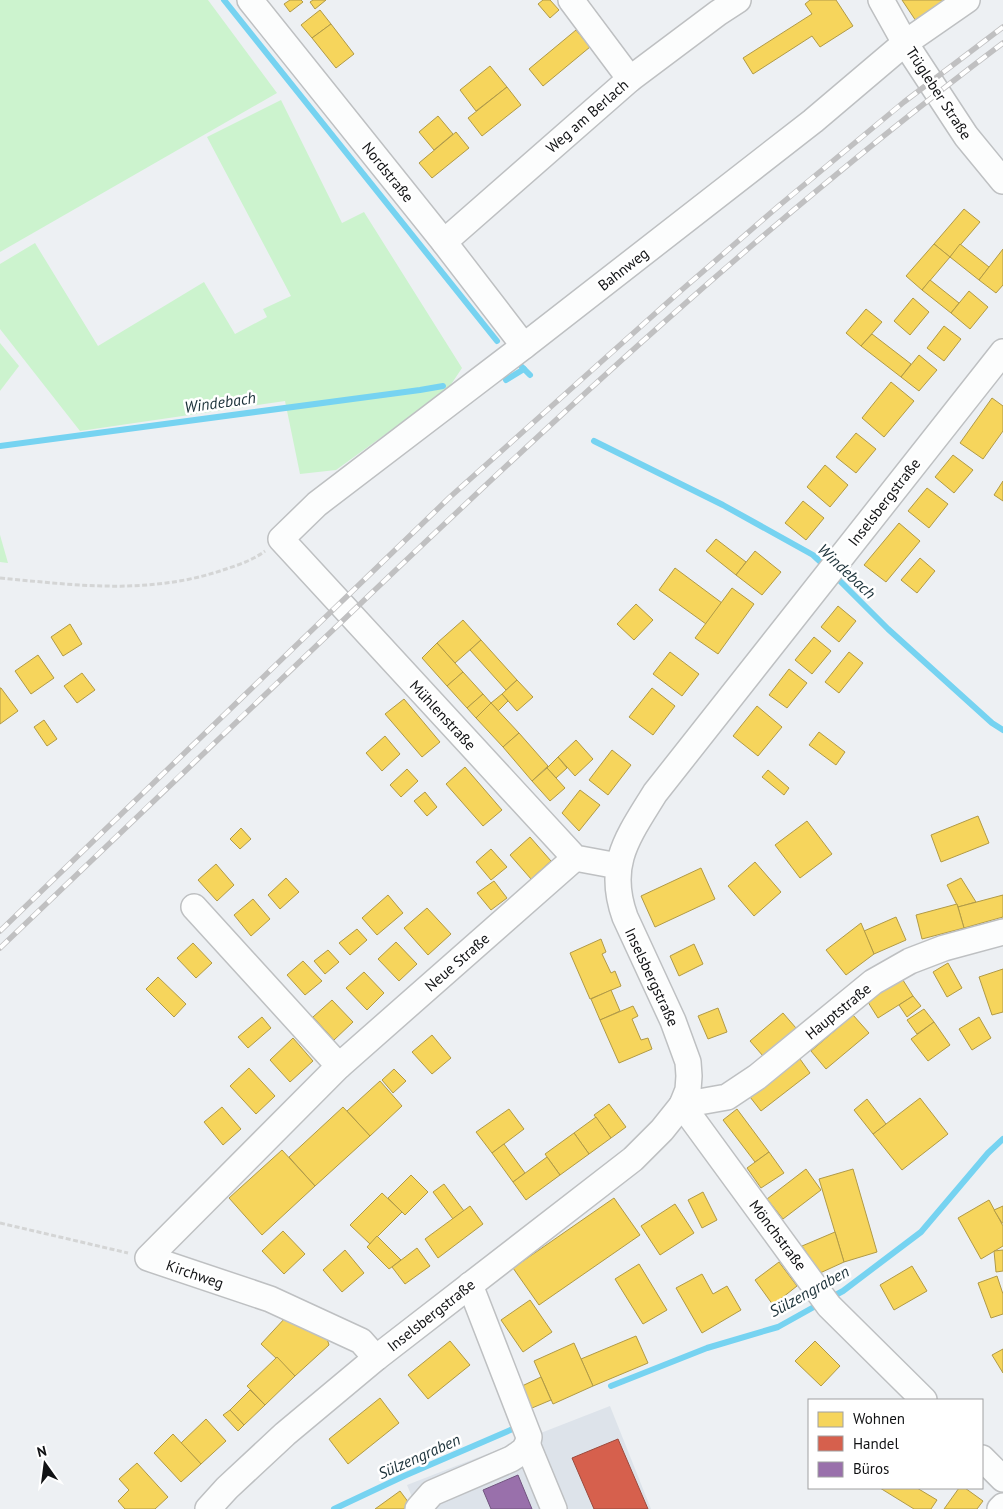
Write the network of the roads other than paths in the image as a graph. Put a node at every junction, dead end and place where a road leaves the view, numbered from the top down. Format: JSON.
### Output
{"nodes":[{"id":1,"x":250,"y":0,"type":"edge"},
{"id":2,"x":571,"y":0,"type":"edge"},
{"id":3,"x":738,"y":0,"type":"edge"},
{"id":4,"x":881,"y":0,"type":"edge"},
{"id":5,"x":967,"y":0,"type":"edge"},
{"id":6,"x":906,"y":43,"type":"junction"},
{"id":7,"x":630,"y":78,"type":"junction"},
{"id":8,"x":1003,"y":181,"type":"edge"},
{"id":9,"x":444,"y":242,"type":"junction"},
{"id":10,"x":524,"y":346,"type":"junction"},
{"id":11,"x":1003,"y":352,"type":"edge"},
{"id":12,"x":281,"y":539,"type":"joint"},
{"id":13,"x":575,"y":858,"type":"junction"},
{"id":14,"x":618,"y":866,"type":"junction"},
{"id":15,"x":194,"y":907,"type":"dead end"},
{"id":16,"x":1003,"y":932,"type":"edge"},
{"id":17,"x":339,"y":1066,"type":"junction"},
{"id":18,"x":682,"y":1104,"type":"junction"},
{"id":19,"x":148,"y":1258,"type":"joint"},
{"id":20,"x":470,"y":1285,"type":"junction"},
{"id":21,"x":376,"y":1358,"type":"junction"},
{"id":22,"x":923,"y":1399,"type":"edge"},
{"id":23,"x":528,"y":1446,"type":"junction"},
{"id":24,"x":983,"y":1459,"type":"edge"},
{"id":25,"x":1003,"y":1479,"type":"edge"},
{"id":26,"x":1003,"y":1506,"type":"edge"},
{"id":27,"x":208,"y":1509,"type":"edge"},
{"id":28,"x":418,"y":1509,"type":"edge"},
{"id":29,"x":554,"y":1509,"type":"edge"},
{"id":30,"x":1000,"y":1509,"type":"edge"}],
"edges":[{"from":1,"to":9,"type":"street","name":"Nordstraße"},
{"from":2,"to":7,"type":"street"},
{"from":3,"to":7,"type":"street","name":"Weg am Berlach"},
{"from":4,"to":6,"type":"street","name":"Trügleber Straße"},
{"from":5,"to":6,"type":"street","name":"Bahnweg"},
{"from":6,"to":8,"type":"street","name":"Trügleber Straße"},
{"from":6,"to":10,"type":"street","name":"Bahnweg"},
{"from":7,"to":9,"type":"street","name":"Weg am Berlach"},
{"from":9,"to":10,"type":"street","name":"Nordstraße"},
{"from":10,"to":12,"type":"street","name":"Bahnweg"},
{"from":11,"to":14,"type":"street","name":"Inselsbergstraße"},
{"from":12,"to":13,"type":"street","name":"Mühlenstraße"},
{"from":13,"to":14,"type":"street"},
{"from":13,"to":17,"type":"street","name":"Neue Straße"},
{"from":14,"to":18,"type":"street","name":"Inselsbergstraße"},
{"from":15,"to":17,"type":"street"},
{"from":16,"to":18,"type":"street","name":"Hauptstraße"},
{"from":17,"to":19,"type":"street","name":"Neue Straße"},
{"from":18,"to":20,"type":"street","name":"Inselsbergstraße"},
{"from":18,"to":22,"type":"street","name":"Mönchstraße"},
{"from":19,"to":21,"type":"street","name":"Kirchweg"},
{"from":20,"to":21,"type":"street","name":"Inselsbergstraße"},
{"from":20,"to":23,"type":"street"},
{"from":21,"to":27,"type":"street","name":"Inselsbergstraße"},
{"from":23,"to":28,"type":"street"},
{"from":23,"to":29,"type":"street"},
{"from":24,"to":25,"type":"street"},
{"from":26,"to":30,"type":"street"}]}
